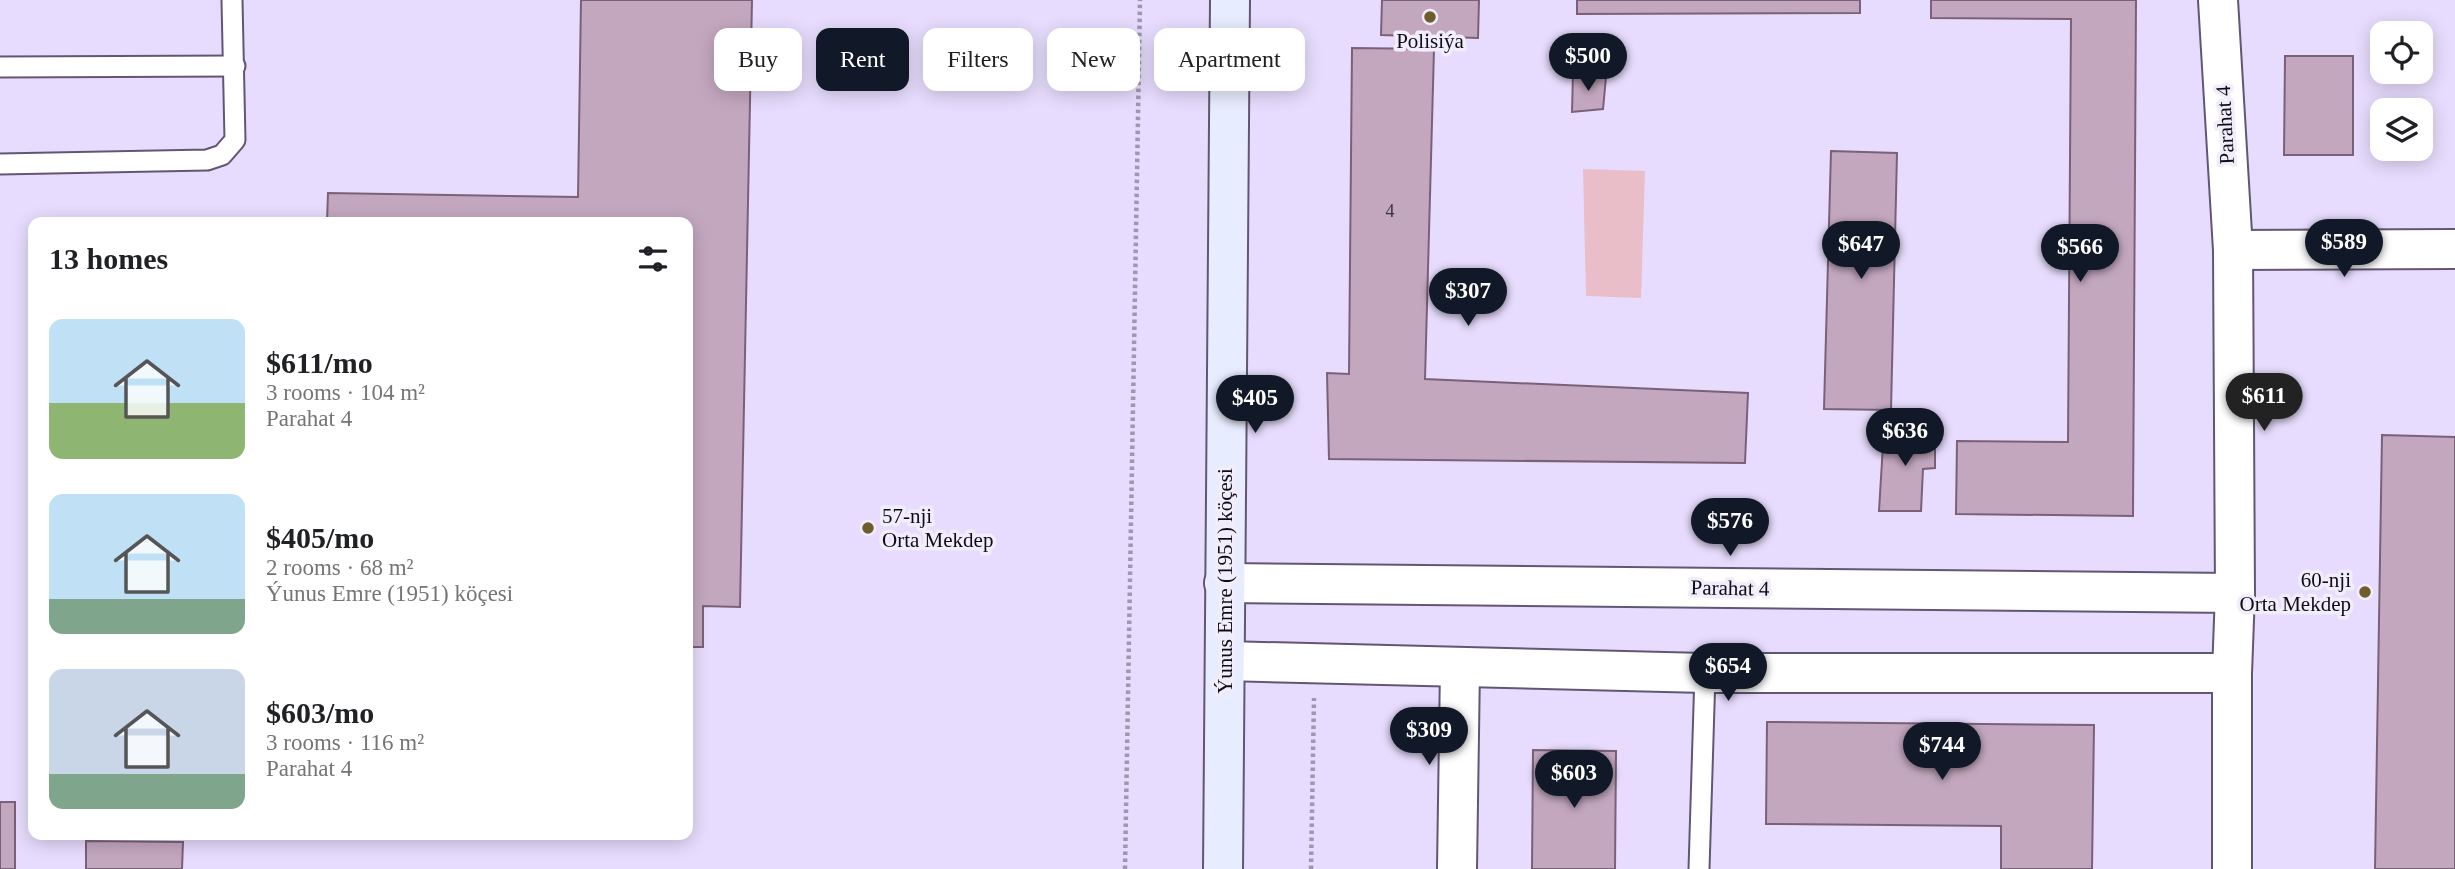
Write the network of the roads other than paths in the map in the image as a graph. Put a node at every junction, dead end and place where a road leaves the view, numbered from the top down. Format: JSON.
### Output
{"nodes":[{"id":1,"x":232,"y":0,"type":"edge"},
{"id":2,"x":1230,"y":0,"type":"edge"},
{"id":3,"x":2218,"y":0,"type":"edge"},
{"id":4,"x":235,"y":66,"type":"junction"},
{"id":5,"x":0,"y":67,"type":"edge"},
{"id":6,"x":0,"y":164,"type":"edge"},
{"id":7,"x":2455,"y":249,"type":"edge"},
{"id":8,"x":2233,"y":250,"type":"junction"},
{"id":9,"x":1224,"y":583,"type":"junction"},
{"id":10,"x":2235,"y":593,"type":"junction"},
{"id":11,"x":1225,"y":661,"type":"junction"},
{"id":12,"x":1460,"y":667,"type":"junction"},
{"id":13,"x":1706,"y":673,"type":"junction"},
{"id":14,"x":2232,"y":673,"type":"junction"},
{"id":15,"x":1223,"y":869,"type":"edge"},
{"id":16,"x":1457,"y":869,"type":"edge"},
{"id":17,"x":1699,"y":869,"type":"edge"},
{"id":18,"x":2232,"y":869,"type":"edge"}],
"edges":[{"from":1,"to":4,"type":"lane"},
{"from":2,"to":9,"type":"street","name":"Ýunus Emre (1951) köçesi"},
{"from":3,"to":8,"type":"street","name":"Parahat 4"},
{"from":4,"to":5,"type":"lane"},
{"from":4,"to":6,"type":"lane"},
{"from":7,"to":8,"type":"street"},
{"from":8,"to":10,"type":"street","name":"Parahat 4"},
{"from":9,"to":10,"type":"street","name":"Parahat 4"},
{"from":9,"to":11,"type":"street","name":"Ýunus Emre (1951) köçesi"},
{"from":10,"to":14,"type":"street","name":"Parahat 4"},
{"from":11,"to":12,"type":"street"},
{"from":11,"to":15,"type":"street","name":"Ýunus Emre (1951) köçesi"},
{"from":12,"to":13,"type":"street"},
{"from":12,"to":16,"type":"street"},
{"from":13,"to":14,"type":"street"},
{"from":13,"to":17,"type":"lane"},
{"from":14,"to":18,"type":"street","name":"Parahat 4"}]}
